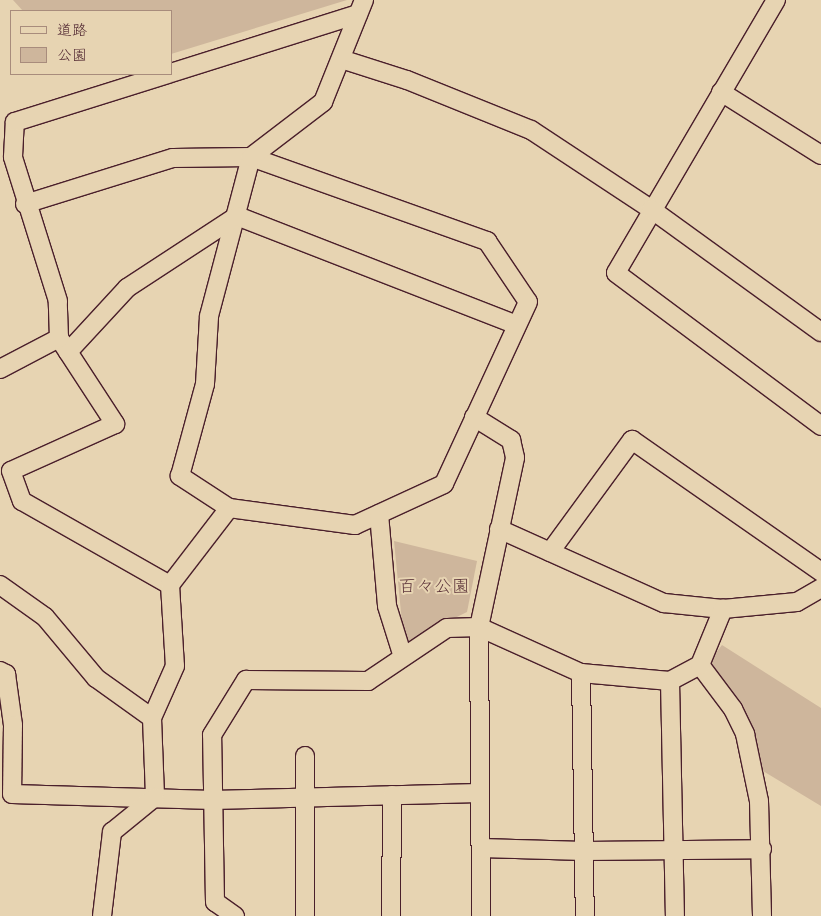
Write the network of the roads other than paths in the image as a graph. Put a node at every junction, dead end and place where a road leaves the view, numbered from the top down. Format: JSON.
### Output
{"nodes":[{"id":1,"x":776,"y":0,"type":"edge"},
{"id":2,"x":361,"y":7,"type":"edge"},
{"id":3,"x":341,"y":59,"type":"junction"},
{"id":4,"x":172,"y":72,"type":"edge"},
{"id":5,"x":164,"y":75,"type":"edge"},
{"id":6,"x":721,"y":92,"type":"junction"},
{"id":7,"x":821,"y":155,"type":"edge"},
{"id":8,"x":251,"y":157,"type":"junction"},
{"id":9,"x":25,"y":204,"type":"junction"},
{"id":10,"x":651,"y":208,"type":"junction"},
{"id":11,"x":237,"y":216,"type":"junction"},
{"id":12,"x":518,"y":325,"type":"junction"},
{"id":13,"x":821,"y":332,"type":"edge"},
{"id":14,"x":63,"y":345,"type":"junction"},
{"id":15,"x":0,"y":369,"type":"edge"},
{"id":16,"x":474,"y":417,"type":"junction"},
{"id":17,"x":821,"y":426,"type":"edge"},
{"id":18,"x":228,"y":508,"type":"junction"},
{"id":19,"x":379,"y":514,"type":"junction"},
{"id":20,"x":498,"y":529,"type":"junction"},
{"id":21,"x":550,"y":552,"type":"junction"},
{"id":22,"x":821,"y":572,"type":"edge"},
{"id":23,"x":0,"y":585,"type":"edge"},
{"id":24,"x":170,"y":585,"type":"junction"},
{"id":25,"x":821,"y":588,"type":"edge"},
{"id":26,"x":723,"y":609,"type":"junction"},
{"id":27,"x":479,"y":627,"type":"junction"},
{"id":28,"x":403,"y":657,"type":"junction"},
{"id":29,"x":700,"y":664,"type":"junction"},
{"id":30,"x":0,"y":671,"type":"edge"},
{"id":31,"x":581,"y":673,"type":"junction"},
{"id":32,"x":670,"y":681,"type":"junction"},
{"id":33,"x":152,"y":718,"type":"junction"},
{"id":34,"x":305,"y":756,"type":"dead end"},
{"id":35,"x":479,"y":793,"type":"junction"},
{"id":36,"x":6,"y":794,"type":"edge"},
{"id":37,"x":392,"y":795,"type":"junction"},
{"id":38,"x":155,"y":797,"type":"junction"},
{"id":39,"x":306,"y":797,"type":"junction"},
{"id":40,"x":213,"y":800,"type":"junction"},
{"id":41,"x":481,"y":848,"type":"junction"},
{"id":42,"x":762,"y":849,"type":"junction"},
{"id":43,"x":674,"y":850,"type":"junction"},
{"id":44,"x":584,"y":851,"type":"junction"},
{"id":45,"x":102,"y":916,"type":"edge"},
{"id":46,"x":235,"y":916,"type":"edge"},
{"id":47,"x":305,"y":916,"type":"edge"},
{"id":48,"x":391,"y":916,"type":"edge"},
{"id":49,"x":481,"y":916,"type":"edge"},
{"id":50,"x":585,"y":916,"type":"edge"},
{"id":51,"x":675,"y":916,"type":"edge"},
{"id":52,"x":762,"y":916,"type":"edge"}],
"edges":[{"from":1,"to":6,"type":"street"},
{"from":2,"to":3,"type":"street"},
{"from":2,"to":4,"type":"street"},
{"from":3,"to":8,"type":"street"},
{"from":3,"to":10,"type":"street"},
{"from":5,"to":9,"type":"street"},
{"from":6,"to":7,"type":"street"},
{"from":6,"to":10,"type":"street"},
{"from":8,"to":9,"type":"street"},
{"from":8,"to":11,"type":"street"},
{"from":8,"to":12,"type":"street"},
{"from":9,"to":14,"type":"street"},
{"from":10,"to":13,"type":"street"},
{"from":10,"to":17,"type":"street"},
{"from":11,"to":12,"type":"street"},
{"from":11,"to":14,"type":"street"},
{"from":11,"to":18,"type":"street"},
{"from":12,"to":16,"type":"street"},
{"from":14,"to":15,"type":"street"},
{"from":14,"to":24,"type":"street"},
{"from":16,"to":19,"type":"street"},
{"from":16,"to":20,"type":"street"},
{"from":18,"to":19,"type":"street"},
{"from":18,"to":24,"type":"street"},
{"from":19,"to":28,"type":"street"},
{"from":20,"to":21,"type":"street"},
{"from":20,"to":27,"type":"street"},
{"from":21,"to":22,"type":"street"},
{"from":21,"to":26,"type":"street"},
{"from":23,"to":33,"type":"street"},
{"from":24,"to":33,"type":"street"},
{"from":25,"to":26,"type":"street"},
{"from":26,"to":29,"type":"street"},
{"from":27,"to":28,"type":"street"},
{"from":27,"to":31,"type":"street"},
{"from":27,"to":35,"type":"street"},
{"from":28,"to":40,"type":"street"},
{"from":29,"to":32,"type":"street"},
{"from":29,"to":42,"type":"street"},
{"from":30,"to":36,"type":"street"},
{"from":31,"to":32,"type":"street"},
{"from":31,"to":44,"type":"street"},
{"from":32,"to":43,"type":"street"},
{"from":33,"to":38,"type":"street"},
{"from":34,"to":39,"type":"street"},
{"from":35,"to":37,"type":"street"},
{"from":35,"to":41,"type":"street"},
{"from":36,"to":38,"type":"street"},
{"from":37,"to":39,"type":"street"},
{"from":37,"to":48,"type":"street"},
{"from":38,"to":40,"type":"street"},
{"from":38,"to":45,"type":"street"},
{"from":39,"to":40,"type":"street"},
{"from":39,"to":47,"type":"street"},
{"from":40,"to":46,"type":"street"},
{"from":41,"to":44,"type":"street"},
{"from":41,"to":49,"type":"street"},
{"from":42,"to":43,"type":"street"},
{"from":42,"to":52,"type":"street"},
{"from":43,"to":44,"type":"street"},
{"from":43,"to":51,"type":"street"},
{"from":44,"to":50,"type":"street"}]}
